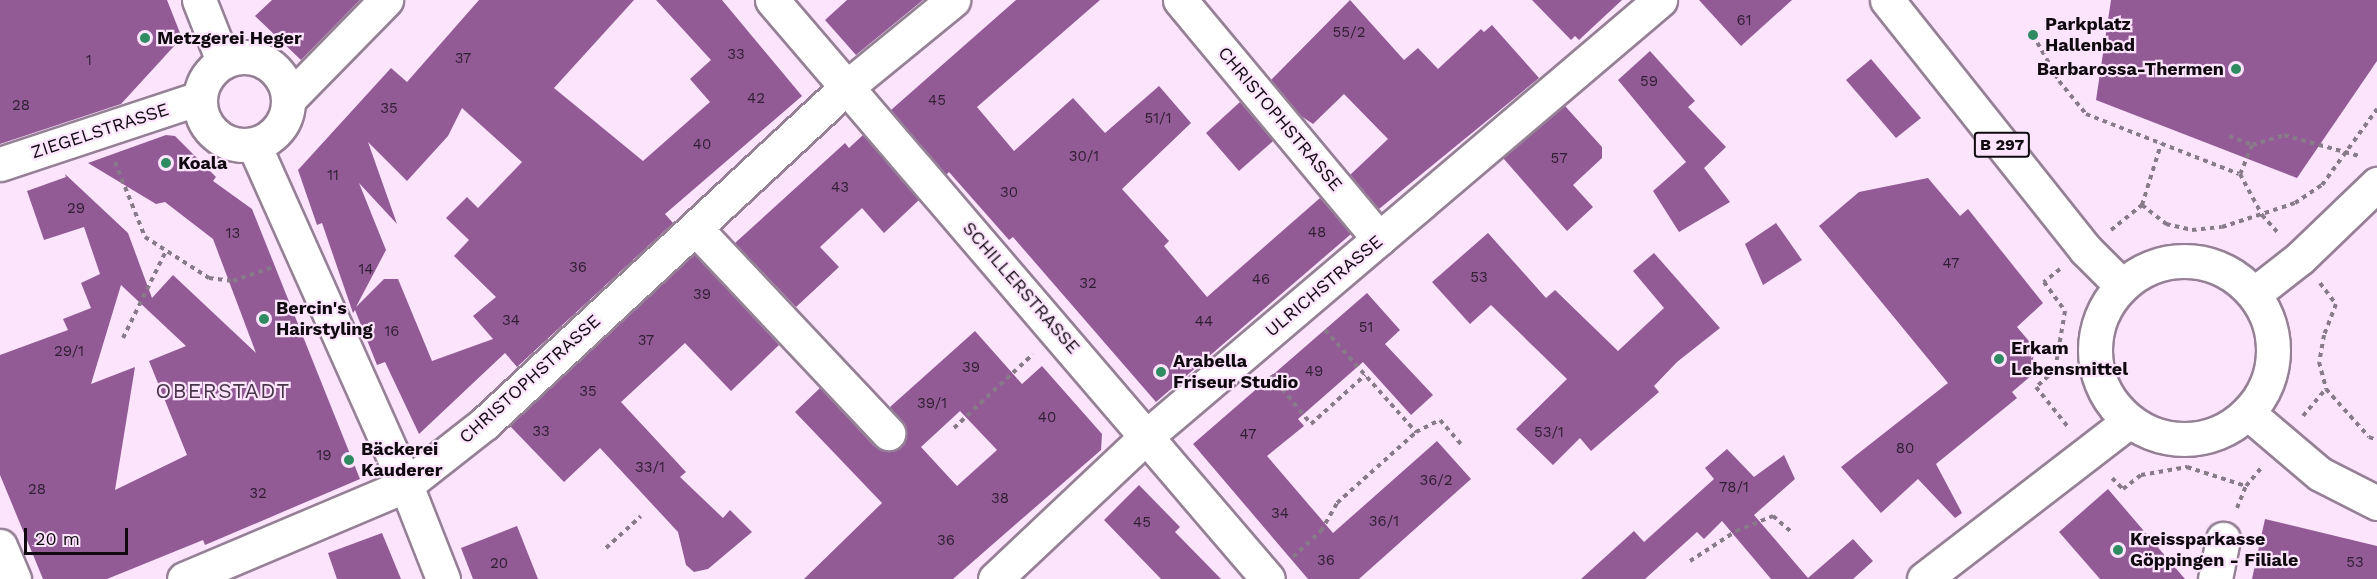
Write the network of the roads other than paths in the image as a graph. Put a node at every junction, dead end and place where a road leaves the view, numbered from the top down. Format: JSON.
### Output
{"nodes":[{"id":1,"x":199,"y":0,"type":"edge"},
{"id":2,"x":386,"y":0,"type":"edge"},
{"id":3,"x":772,"y":0,"type":"edge"},
{"id":4,"x":953,"y":0,"type":"edge"},
{"id":5,"x":1180,"y":0,"type":"edge"},
{"id":6,"x":1660,"y":0,"type":"edge"},
{"id":7,"x":1887,"y":0,"type":"edge"},
{"id":8,"x":223,"y":61,"type":"junction"},
{"id":9,"x":848,"y":87,"type":"junction"},
{"id":10,"x":200,"y":98,"type":"junction"},
{"id":11,"x":289,"y":99,"type":"junction"},
{"id":12,"x":254,"y":145,"type":"junction"},
{"id":13,"x":0,"y":164,"type":"edge"},
{"id":14,"x":2377,"y":184,"type":"edge"},
{"id":15,"x":695,"y":228,"type":"junction"},
{"id":16,"x":1379,"y":239,"type":"junction"},
{"id":17,"x":2122,"y":286,"type":"junction"},
{"id":18,"x":2254,"y":294,"type":"junction"},
{"id":19,"x":2248,"y":413,"type":"junction"},
{"id":20,"x":2128,"y":421,"type":"junction"},
{"id":21,"x":888,"y":433,"type":"dead end"},
{"id":22,"x":1148,"y":435,"type":"junction"},
{"id":23,"x":406,"y":485,"type":"junction"},
{"id":24,"x":2377,"y":503,"type":"edge"},
{"id":25,"x":2223,"y":539,"type":"dead end"},
{"id":26,"x":0,"y":546,"type":"edge"},
{"id":27,"x":1277,"y":571,"type":"edge"},
{"id":28,"x":14,"y":579,"type":"edge"},
{"id":29,"x":184,"y":579,"type":"edge"},
{"id":30,"x":443,"y":579,"type":"edge"},
{"id":31,"x":995,"y":579,"type":"edge"},
{"id":32,"x":1924,"y":579,"type":"edge"},
{"id":33,"x":2215,"y":579,"type":"edge"}],
"edges":[{"from":1,"to":8,"type":"street"},
{"from":2,"to":11,"type":"street"},
{"from":3,"to":9,"type":"street","name":"SCHILLERSTRASSE"},
{"from":4,"to":9,"type":"street","name":"CHRISTOPHSTRASSE"},
{"from":5,"to":16,"type":"street","name":"CHRISTOPHSTRASSE"},
{"from":6,"to":16,"type":"street","name":"ULRICHSTRASSE"},
{"from":7,"to":17,"type":"street","number":"B 297"},
{"from":8,"to":10,"type":"street"},
{"from":8,"to":11,"type":"street"},
{"from":9,"to":15,"type":"street","name":"CHRISTOPHSTRASSE"},
{"from":9,"to":22,"type":"street","name":"SCHILLERSTRASSE"},
{"from":10,"to":12,"type":"street"},
{"from":10,"to":13,"type":"street","name":"ZIEGELSTRASSE"},
{"from":11,"to":12,"type":"street"},
{"from":12,"to":23,"type":"street"},
{"from":14,"to":18,"type":"street"},
{"from":15,"to":21,"type":"street"},
{"from":15,"to":23,"type":"street","name":"CHRISTOPHSTRASSE"},
{"from":16,"to":22,"type":"street","name":"ULRICHSTRASSE"},
{"from":17,"to":18,"type":"street"},
{"from":17,"to":20,"type":"street"},
{"from":18,"to":19,"type":"street"},
{"from":19,"to":20,"type":"street"},
{"from":19,"to":24,"type":"street"},
{"from":20,"to":32,"type":"street"},
{"from":22,"to":27,"type":"street","name":"SCHILLERSTRASSE"},
{"from":22,"to":31,"type":"street","name":"ULRICHSTRASSE"},
{"from":23,"to":29,"type":"street","name":"CHRISTOPHSTRASSE"},
{"from":23,"to":30,"type":"street"},
{"from":25,"to":33,"type":"street"},
{"from":26,"to":28,"type":"street"}]}
